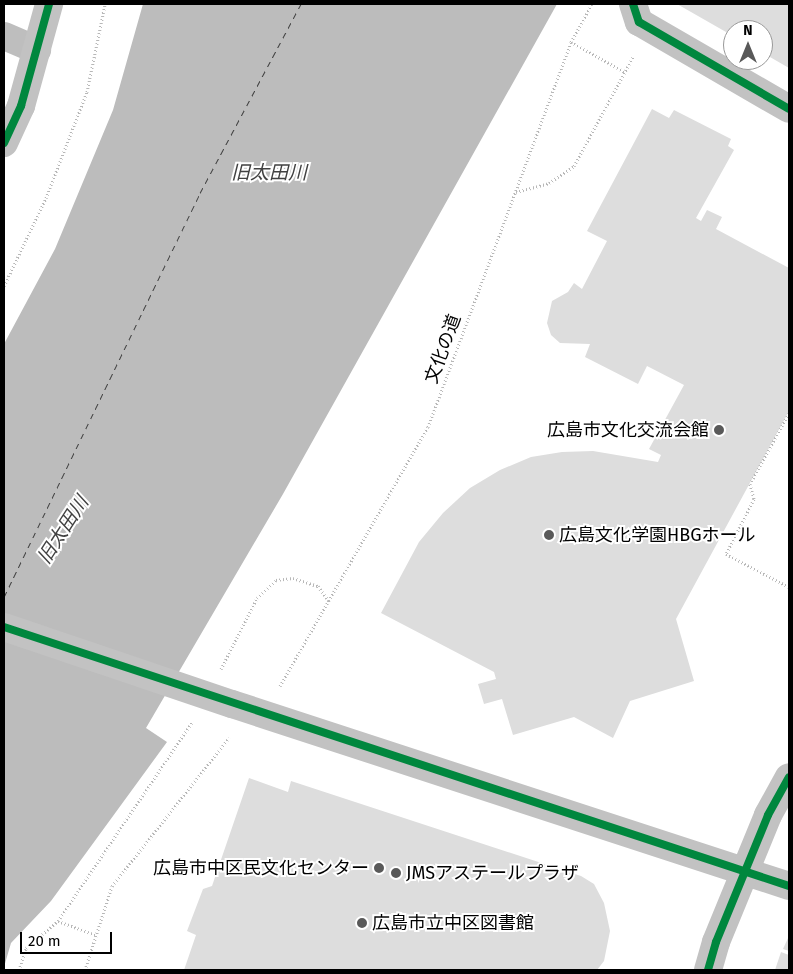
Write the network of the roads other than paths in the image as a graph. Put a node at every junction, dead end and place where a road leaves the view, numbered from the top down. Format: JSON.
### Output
{"nodes":[{"id":1,"x":49,"y":4,"type":"edge"},
{"id":2,"x":633,"y":4,"type":"edge"},
{"id":3,"x":4,"y":36,"type":"edge"},
{"id":4,"x":37,"y":50,"type":"junction"},
{"id":5,"x":789,"y":110,"type":"edge"},
{"id":6,"x":4,"y":143,"type":"edge"},
{"id":7,"x":4,"y":626,"type":"edge"},
{"id":8,"x":789,"y":777,"type":"edge"},
{"id":9,"x":745,"y":872,"type":"junction"},
{"id":10,"x":789,"y":886,"type":"edge"},
{"id":11,"x":708,"y":970,"type":"edge"}],
"edges":[{"from":1,"to":4,"type":"street"},
{"from":2,"to":5,"type":"street"},
{"from":3,"to":4,"type":"street"},
{"from":4,"to":6,"type":"street"},
{"from":7,"to":9,"type":"street","bridge":true},
{"from":8,"to":9,"type":"street"},
{"from":9,"to":10,"type":"street"},
{"from":9,"to":11,"type":"street"}]}
